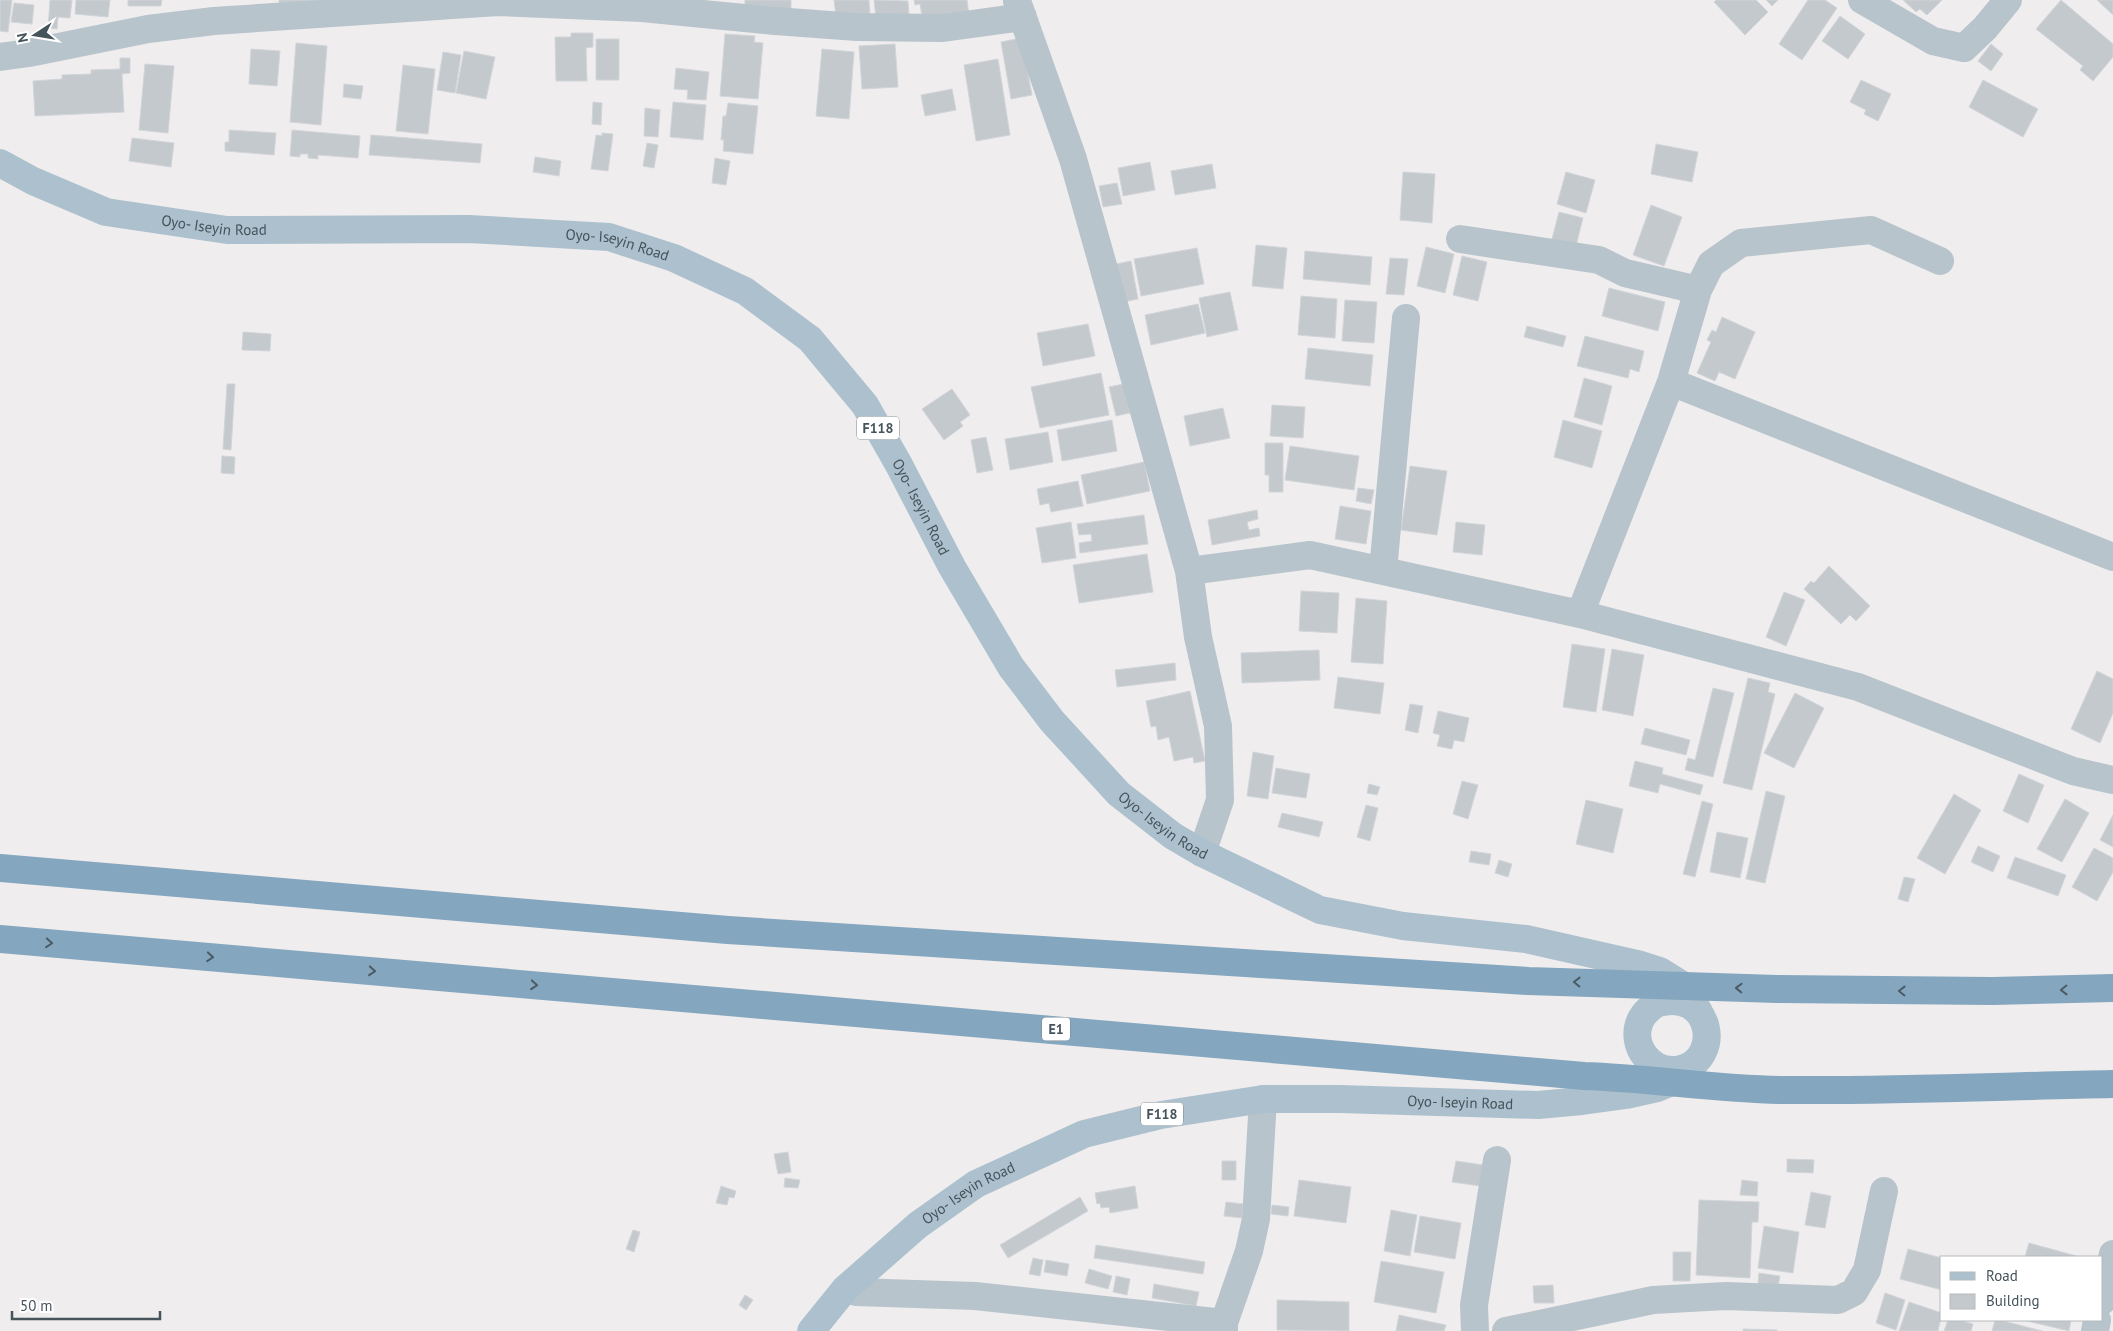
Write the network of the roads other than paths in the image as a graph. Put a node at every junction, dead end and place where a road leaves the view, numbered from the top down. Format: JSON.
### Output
{"nodes":[{"id":1,"x":1862,"y":0,"type":"edge"},
{"id":2,"x":2008,"y":0,"type":"edge"},
{"id":3,"x":1020,"y":9,"type":"edge"},
{"id":4,"x":0,"y":57,"type":"edge"},
{"id":5,"x":0,"y":163,"type":"edge"},
{"id":6,"x":1460,"y":239,"type":"dead end"},
{"id":7,"x":1940,"y":261,"type":"dead end"},
{"id":8,"x":1698,"y":290,"type":"junction"},
{"id":9,"x":1406,"y":318,"type":"dead end"},
{"id":10,"x":1671,"y":382,"type":"junction"},
{"id":11,"x":2113,"y":557,"type":"edge"},
{"id":12,"x":1189,"y":571,"type":"junction"},
{"id":13,"x":1383,"y":571,"type":"junction"},
{"id":14,"x":1580,"y":614,"type":"junction"},
{"id":15,"x":2113,"y":780,"type":"edge"},
{"id":16,"x":1202,"y":853,"type":"junction"},
{"id":17,"x":0,"y":868,"type":"edge"},
{"id":18,"x":0,"y":939,"type":"edge"},
{"id":19,"x":1604,"y":956,"type":"junction"},
{"id":20,"x":1628,"y":984,"type":"junction"},
{"id":21,"x":1684,"y":986,"type":"junction"},
{"id":22,"x":2113,"y":988,"type":"edge"},
{"id":23,"x":1650,"y":1011,"type":"junction"},
{"id":24,"x":1698,"y":1012,"type":"junction"},
{"id":25,"x":1656,"y":1067,"type":"junction"},
{"id":26,"x":1627,"y":1077,"type":"junction"},
{"id":27,"x":2113,"y":1084,"type":"edge"},
{"id":28,"x":1263,"y":1099,"type":"junction"},
{"id":29,"x":1582,"y":1100,"type":"junction"},
{"id":30,"x":1497,"y":1160,"type":"dead end"},
{"id":31,"x":1884,"y":1191,"type":"dead end"},
{"id":32,"x":2113,"y":1254,"type":"edge"},
{"id":33,"x":856,"y":1292,"type":"dead end"},
{"id":34,"x":2103,"y":1297,"type":"edge"},
{"id":35,"x":1224,"y":1327,"type":"edge"},
{"id":36,"x":811,"y":1331,"type":"edge"},
{"id":37,"x":1475,"y":1331,"type":"edge"},
{"id":38,"x":1506,"y":1331,"type":"edge"}],
"edges":[{"from":1,"to":2,"type":"street"},
{"from":3,"to":4,"type":"street"},
{"from":3,"to":12,"type":"street"},
{"from":5,"to":16,"type":"main road","name":"Oyo- Iseyin Road","number":"F118"},
{"from":6,"to":8,"type":"street"},
{"from":7,"to":8,"type":"street"},
{"from":8,"to":10,"type":"street"},
{"from":9,"to":13,"type":"street"},
{"from":10,"to":11,"type":"street"},
{"from":10,"to":14,"type":"street"},
{"from":12,"to":13,"type":"street"},
{"from":12,"to":16,"type":"street"},
{"from":13,"to":14,"type":"street"},
{"from":14,"to":15,"type":"street"},
{"from":16,"to":19,"type":"main road","name":"Oyo- Iseyin Road","number":"F118"},
{"from":20,"to":17,"type":"highway","one_way":true},
{"from":18,"to":26,"type":"highway","number":"E1","one_way":true},
{"from":19,"to":20,"type":"main road"},
{"from":19,"to":21,"type":"main road","name":"Oyo- Iseyin Road"},
{"from":20,"to":21,"type":"highway"},
{"from":20,"to":23,"type":"main road"},
{"from":22,"to":21,"type":"highway","one_way":true},
{"from":21,"to":23,"type":"main road"},
{"from":21,"to":24,"type":"main road"},
{"from":23,"to":24,"type":"main road"},
{"from":23,"to":25,"type":"main road"},
{"from":24,"to":25,"type":"main road"},
{"from":25,"to":26,"type":"highway","number":"E1"},
{"from":25,"to":26,"type":"main road"},
{"from":25,"to":27,"type":"highway","number":"E1"},
{"from":25,"to":29,"type":"main road","name":"Oyo- Iseyin Road"},
{"from":26,"to":29,"type":"main road"},
{"from":28,"to":29,"type":"main road","name":"Oyo- Iseyin Road","number":"F118"},
{"from":28,"to":35,"type":"street"},
{"from":28,"to":36,"type":"main road","name":"Oyo- Iseyin Road","number":"F118"},
{"from":30,"to":37,"type":"street"},
{"from":31,"to":38,"type":"street"},
{"from":32,"to":34,"type":"street"},
{"from":33,"to":35,"type":"street"}]}
